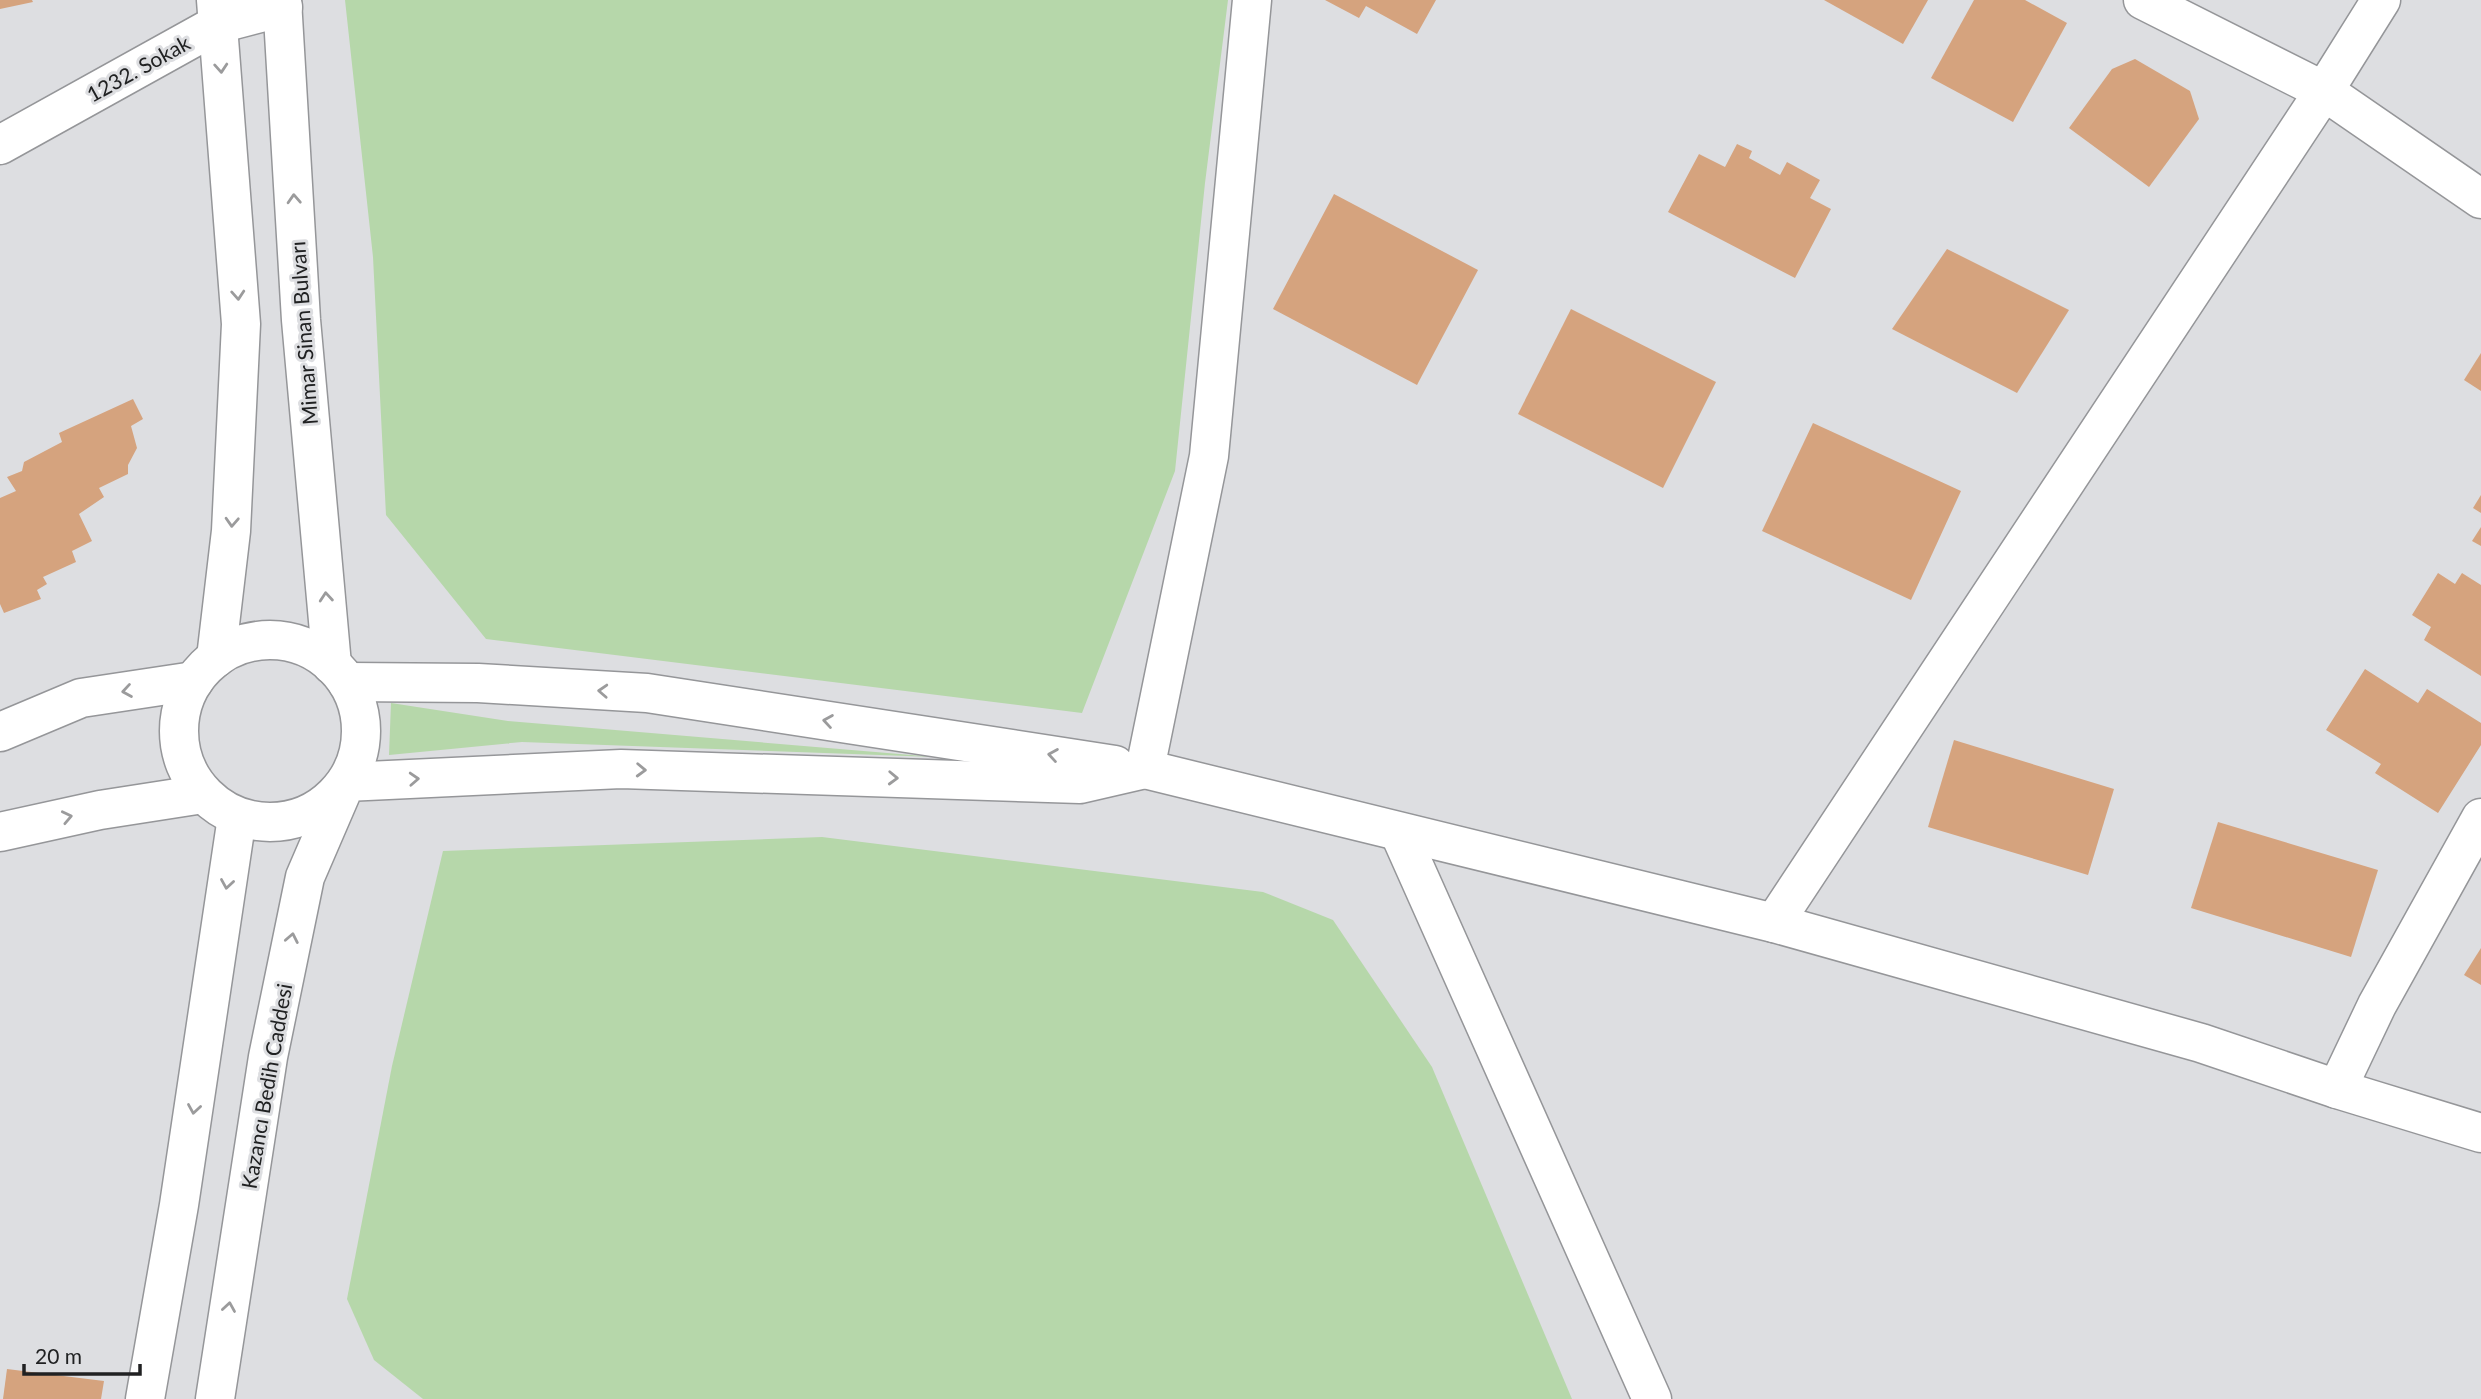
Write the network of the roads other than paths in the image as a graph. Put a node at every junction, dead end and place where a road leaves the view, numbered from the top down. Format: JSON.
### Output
{"nodes":[{"id":1,"x":1252,"y":0,"type":"edge"},
{"id":2,"x":2143,"y":0,"type":"edge"},
{"id":3,"x":2381,"y":0,"type":"edge"},
{"id":4,"x":282,"y":3,"type":"edge"},
{"id":5,"x":217,"y":12,"type":"edge"},
{"id":6,"x":2324,"y":91,"type":"junction"},
{"id":7,"x":0,"y":145,"type":"edge"},
{"id":8,"x":2481,"y":199,"type":"edge"},
{"id":9,"x":205,"y":670,"type":"junction"},
{"id":10,"x":339,"y":673,"type":"junction"},
{"id":11,"x":0,"y":732,"type":"edge"},
{"id":12,"x":1145,"y":769,"type":"junction"},
{"id":13,"x":346,"y":782,"type":"junction"},
{"id":14,"x":203,"y":794,"type":"junction"},
{"id":15,"x":237,"y":817,"type":"junction"},
{"id":16,"x":2481,"y":818,"type":"edge"},
{"id":17,"x":0,"y":832,"type":"edge"},
{"id":18,"x":1399,"y":832,"type":"junction"},
{"id":19,"x":1774,"y":923,"type":"junction"},
{"id":20,"x":2337,"y":1089,"type":"junction"},
{"id":21,"x":2481,"y":1132,"type":"edge"},
{"id":22,"x":145,"y":1399,"type":"edge"},
{"id":23,"x":215,"y":1399,"type":"edge"},
{"id":24,"x":1652,"y":1399,"type":"edge"}],
"edges":[{"from":1,"to":12,"type":"main road"},
{"from":2,"to":6,"type":"main road"},
{"from":3,"to":6,"type":"main road"},
{"from":4,"to":5,"type":"main road","name":"1232. Sokak"},
{"from":10,"to":4,"type":"main road","name":"Mimar Sinan Bulvarı","one_way":true},
{"from":5,"to":7,"type":"main road","name":"1232. Sokak"},
{"from":5,"to":9,"type":"main road","one_way":true},
{"from":6,"to":8,"type":"main road"},
{"from":6,"to":19,"type":"main road"},
{"from":9,"to":10,"type":"main road"},
{"from":9,"to":11,"type":"main road","one_way":true},
{"from":9,"to":14,"type":"main road"},
{"from":12,"to":10,"type":"main road","one_way":true},
{"from":10,"to":13,"type":"main road"},
{"from":13,"to":12,"type":"main road","one_way":true},
{"from":12,"to":18,"type":"main road"},
{"from":13,"to":15,"type":"main road"},
{"from":23,"to":13,"type":"main road","name":"Kazancı Bedih Caddesi","one_way":true},
{"from":14,"to":15,"type":"main road"},
{"from":17,"to":14,"type":"main road","one_way":true},
{"from":15,"to":22,"type":"main road","one_way":true},
{"from":16,"to":20,"type":"main road"},
{"from":18,"to":19,"type":"main road"},
{"from":18,"to":24,"type":"main road"},
{"from":19,"to":20,"type":"main road"},
{"from":20,"to":21,"type":"main road"}]}
